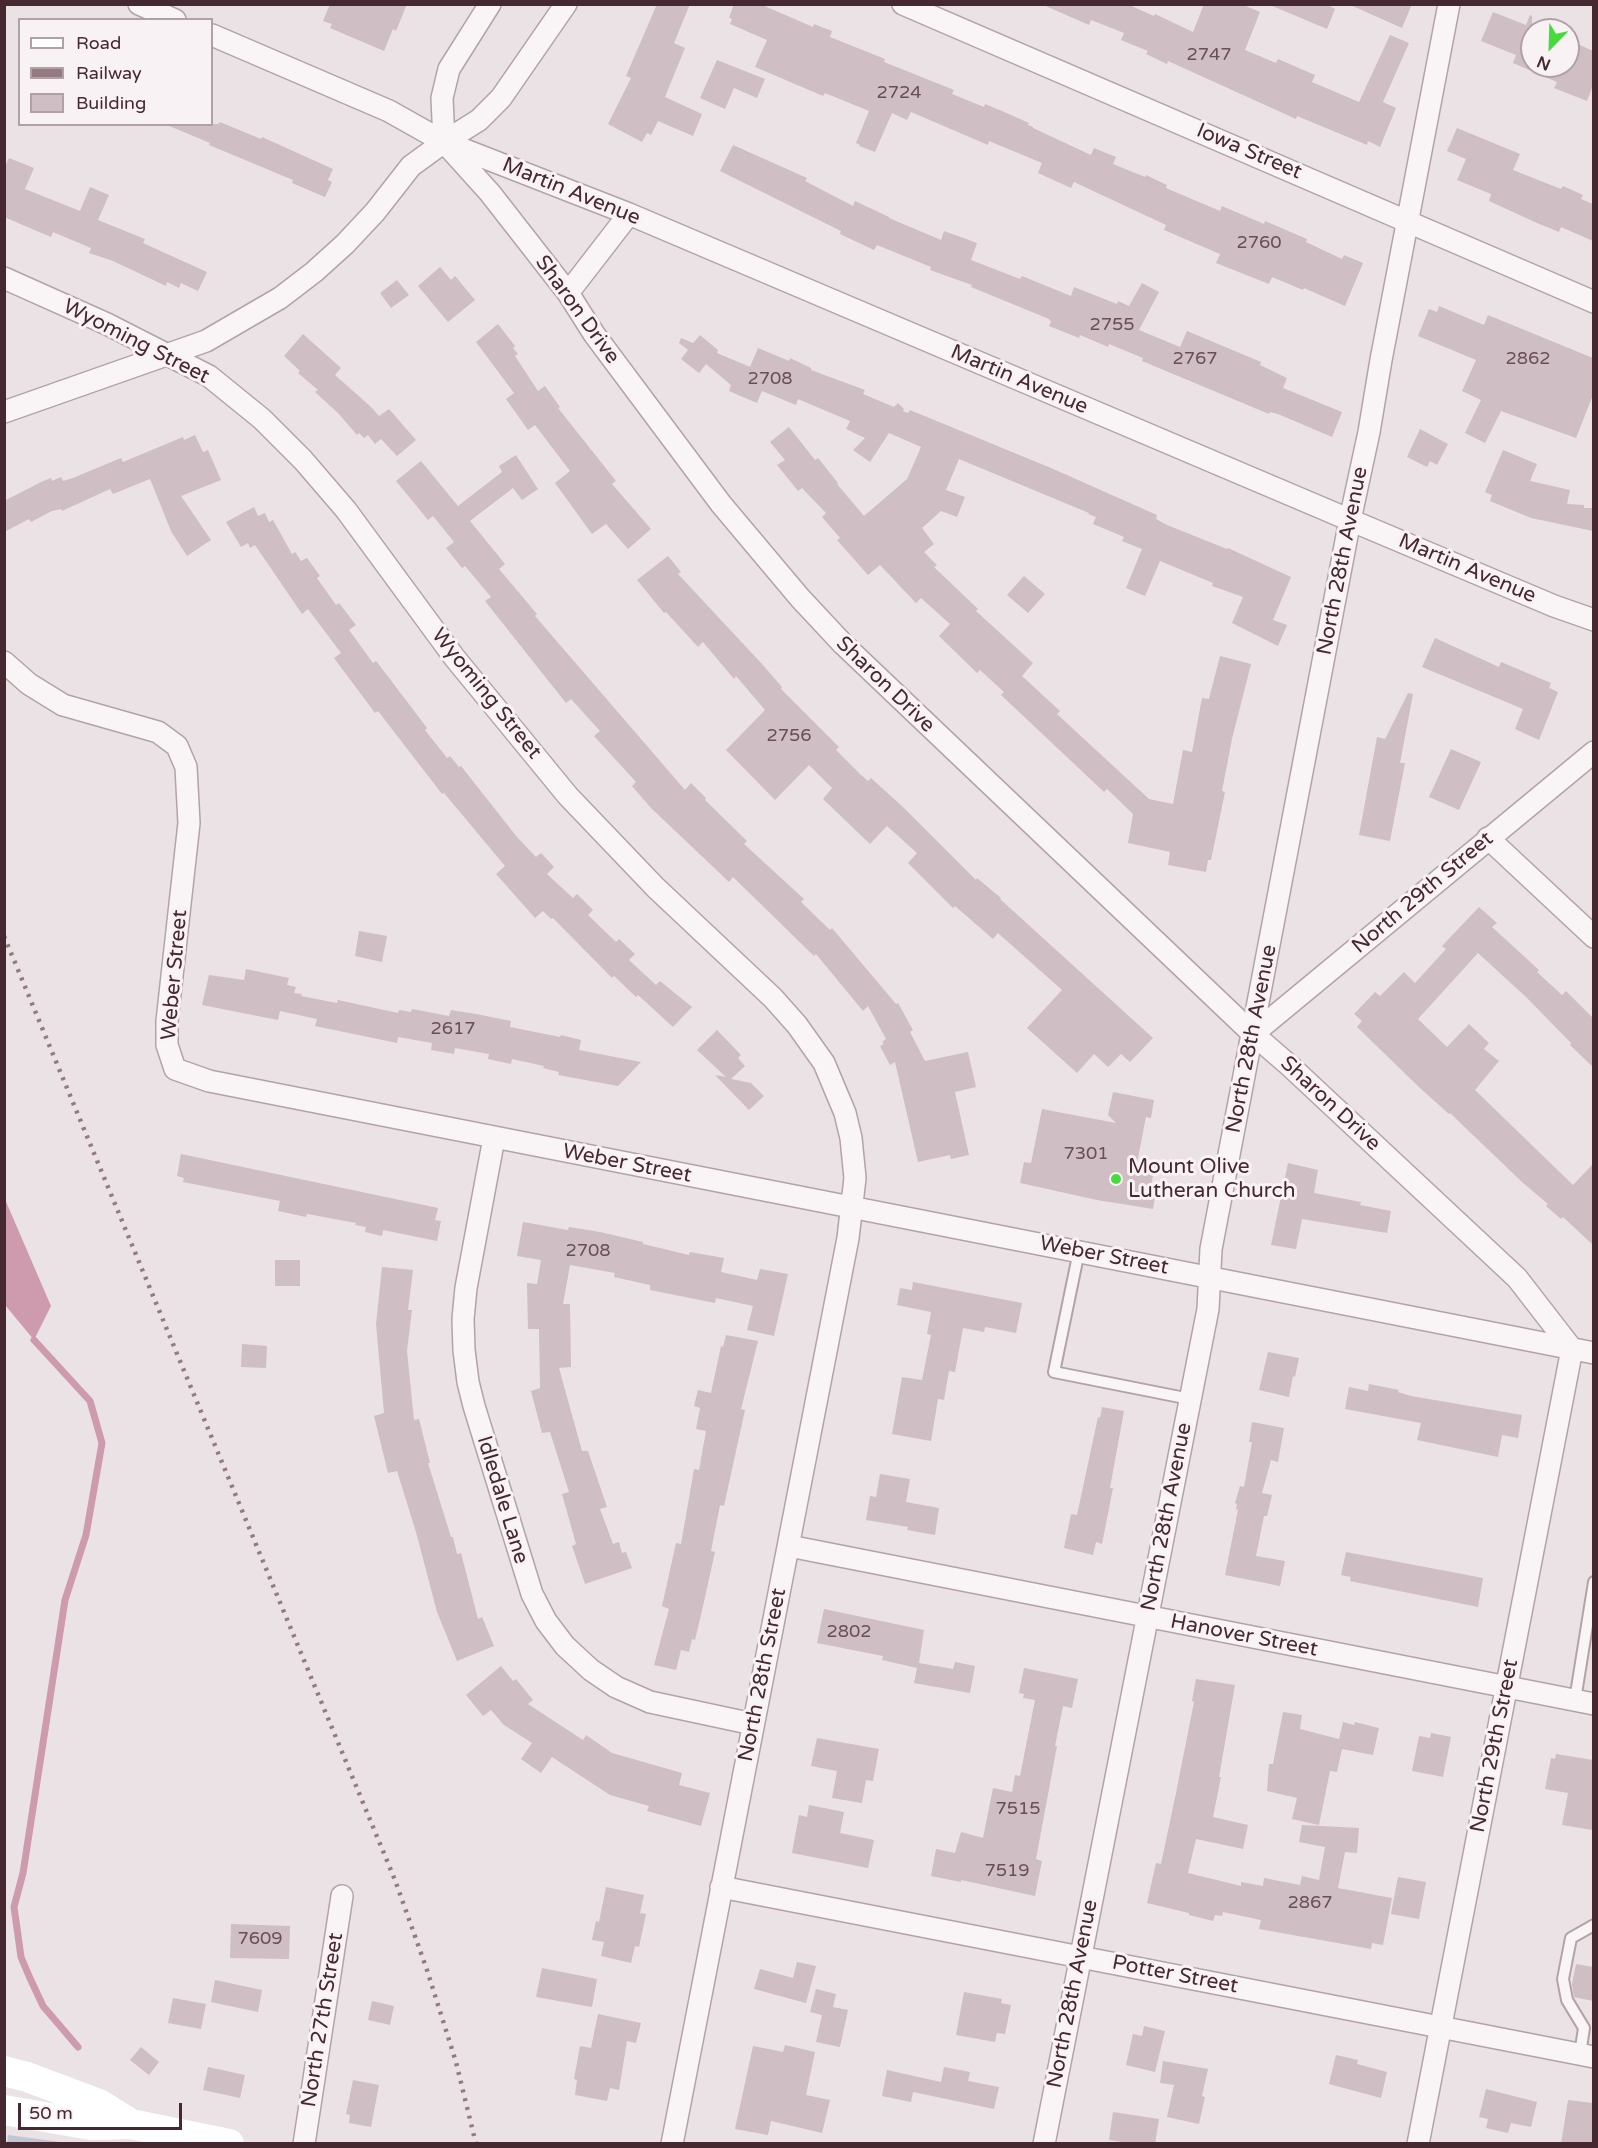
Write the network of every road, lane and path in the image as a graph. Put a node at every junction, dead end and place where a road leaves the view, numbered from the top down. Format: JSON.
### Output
{"nodes":[{"id":1,"x":139,"y":4,"type":"edge"},
{"id":2,"x":490,"y":4,"type":"edge"},
{"id":3,"x":566,"y":4,"type":"edge"},
{"id":4,"x":903,"y":4,"type":"edge"},
{"id":5,"x":1449,"y":4,"type":"edge"},
{"id":6,"x":170,"y":18,"type":"edge"},
{"id":7,"x":213,"y":35,"type":"edge"},
{"id":8,"x":444,"y":142,"type":"junction"},
{"id":9,"x":629,"y":214,"type":"junction"},
{"id":10,"x":1407,"y":220,"type":"junction"},
{"id":11,"x":4,"y":278,"type":"edge"},
{"id":12,"x":568,"y":293,"type":"junction"},
{"id":13,"x":1593,"y":302,"type":"edge"},
{"id":14,"x":169,"y":355,"type":"junction"},
{"id":15,"x":4,"y":412,"type":"edge"},
{"id":16,"x":1350,"y":520,"type":"junction"},
{"id":17,"x":1587,"y":615,"type":"edge"},
{"id":18,"x":4,"y":662,"type":"edge"},
{"id":19,"x":1593,"y":752,"type":"edge"},
{"id":20,"x":1488,"y":838,"type":"junction"},
{"id":21,"x":1593,"y":937,"type":"edge"},
{"id":22,"x":1253,"y":1034,"type":"junction"},
{"id":23,"x":494,"y":1138,"type":"junction"},
{"id":24,"x":852,"y":1207,"type":"junction"},
{"id":25,"x":1079,"y":1251,"type":"junction"},
{"id":26,"x":1210,"y":1277,"type":"junction"},
{"id":27,"x":1572,"y":1349,"type":"junction"},
{"id":28,"x":1593,"y":1353,"type":"edge"},
{"id":29,"x":1190,"y":1399,"type":"junction"},
{"id":30,"x":789,"y":1546,"type":"junction"},
{"id":31,"x":1593,"y":1582,"type":"edge"},
{"id":32,"x":1147,"y":1617,"type":"junction"},
{"id":33,"x":1506,"y":1687,"type":"junction"},
{"id":34,"x":1584,"y":1702,"type":"edge"},
{"id":35,"x":753,"y":1724,"type":"junction"},
{"id":36,"x":722,"y":1887,"type":"junction"},
{"id":37,"x":342,"y":1896,"type":"dead end"},
{"id":38,"x":1593,"y":1925,"type":"edge"},
{"id":39,"x":1080,"y":1956,"type":"junction"},
{"id":40,"x":1441,"y":2027,"type":"junction"},
{"id":41,"x":1587,"y":2055,"type":"edge"},
{"id":42,"x":12,"y":2070,"type":"edge"},
{"id":43,"x":4,"y":2110,"type":"edge"},
{"id":44,"x":130,"y":2124,"type":"junction"},
{"id":45,"x":229,"y":2144,"type":"edge"},
{"id":46,"x":304,"y":2144,"type":"edge"},
{"id":47,"x":672,"y":2144,"type":"edge"},
{"id":48,"x":1044,"y":2144,"type":"edge"},
{"id":49,"x":1418,"y":2144,"type":"edge"}],
"edges":[{"from":1,"to":6,"type":"street"},
{"from":2,"to":8,"type":"street"},
{"from":3,"to":8,"type":"street"},
{"from":4,"to":10,"type":"street","name":"Iowa Street"},
{"from":5,"to":10,"type":"street","name":"North 28th Avenue"},
{"from":7,"to":8,"type":"street","name":"Sharon Drive"},
{"from":8,"to":9,"type":"street","name":"Martin Avenue"},
{"from":8,"to":12,"type":"street","name":"Sharon Drive"},
{"from":8,"to":14,"type":"street"},
{"from":9,"to":12,"type":"street"},
{"from":9,"to":16,"type":"street","name":"Martin Avenue"},
{"from":10,"to":13,"type":"street","name":"Iowa Street"},
{"from":10,"to":16,"type":"street","name":"North 28th Avenue"},
{"from":11,"to":14,"type":"street","name":"Wyoming Street"},
{"from":12,"to":22,"type":"street","name":"Sharon Drive"},
{"from":14,"to":15,"type":"street"},
{"from":14,"to":24,"type":"street","name":"Wyoming Street"},
{"from":16,"to":17,"type":"street","name":"Martin Avenue"},
{"from":16,"to":22,"type":"street","name":"North 28th Avenue"},
{"from":18,"to":23,"type":"street","name":"Weber Street"},
{"from":19,"to":20,"type":"street","name":"North 29th Street"},
{"from":20,"to":21,"type":"street"},
{"from":20,"to":22,"type":"street","name":"North 29th Street"},
{"from":22,"to":26,"type":"street","name":"North 28th Avenue"},
{"from":22,"to":27,"type":"street","name":"Sharon Drive"},
{"from":23,"to":24,"type":"street","name":"Weber Street"},
{"from":23,"to":35,"type":"street","name":"Idledale Lane"},
{"from":24,"to":25,"type":"street","name":"Weber Street"},
{"from":24,"to":30,"type":"street","name":"North 28th Street"},
{"from":25,"to":26,"type":"street","name":"Weber Street"},
{"from":25,"to":29,"type":"lane"},
{"from":26,"to":27,"type":"street","name":"Weber Street"},
{"from":26,"to":29,"type":"street","name":"North 28th Avenue"},
{"from":27,"to":28,"type":"street","name":"Weber Street"},
{"from":27,"to":33,"type":"street","name":"North 29th Street"},
{"from":29,"to":32,"type":"street","name":"North 28th Avenue"},
{"from":30,"to":32,"type":"street","name":"Hanover Street"},
{"from":30,"to":35,"type":"street","name":"North 28th Street"},
{"from":31,"to":34,"type":"lane"},
{"from":32,"to":33,"type":"street","name":"Hanover Street"},
{"from":32,"to":39,"type":"street","name":"North 28th Avenue"},
{"from":33,"to":34,"type":"street","name":"Hanover Street"},
{"from":33,"to":40,"type":"street","name":"North 29th Street"},
{"from":35,"to":36,"type":"street","name":"North 28th Street"},
{"from":36,"to":39,"type":"street","name":"Potter Street"},
{"from":36,"to":47,"type":"street","name":"North 28th Street"},
{"from":37,"to":46,"type":"street","name":"North 27th Street"},
{"from":38,"to":41,"type":"lane"},
{"from":39,"to":40,"type":"street","name":"Potter Street"},
{"from":39,"to":48,"type":"street","name":"North 28th Avenue"},
{"from":40,"to":41,"type":"street","name":"Potter Street"},
{"from":40,"to":49,"type":"street","name":"North 29th Street"},
{"from":42,"to":44,"type":"main road"},
{"from":43,"to":44,"type":"main road"},
{"from":44,"to":45,"type":"main road"}]}
